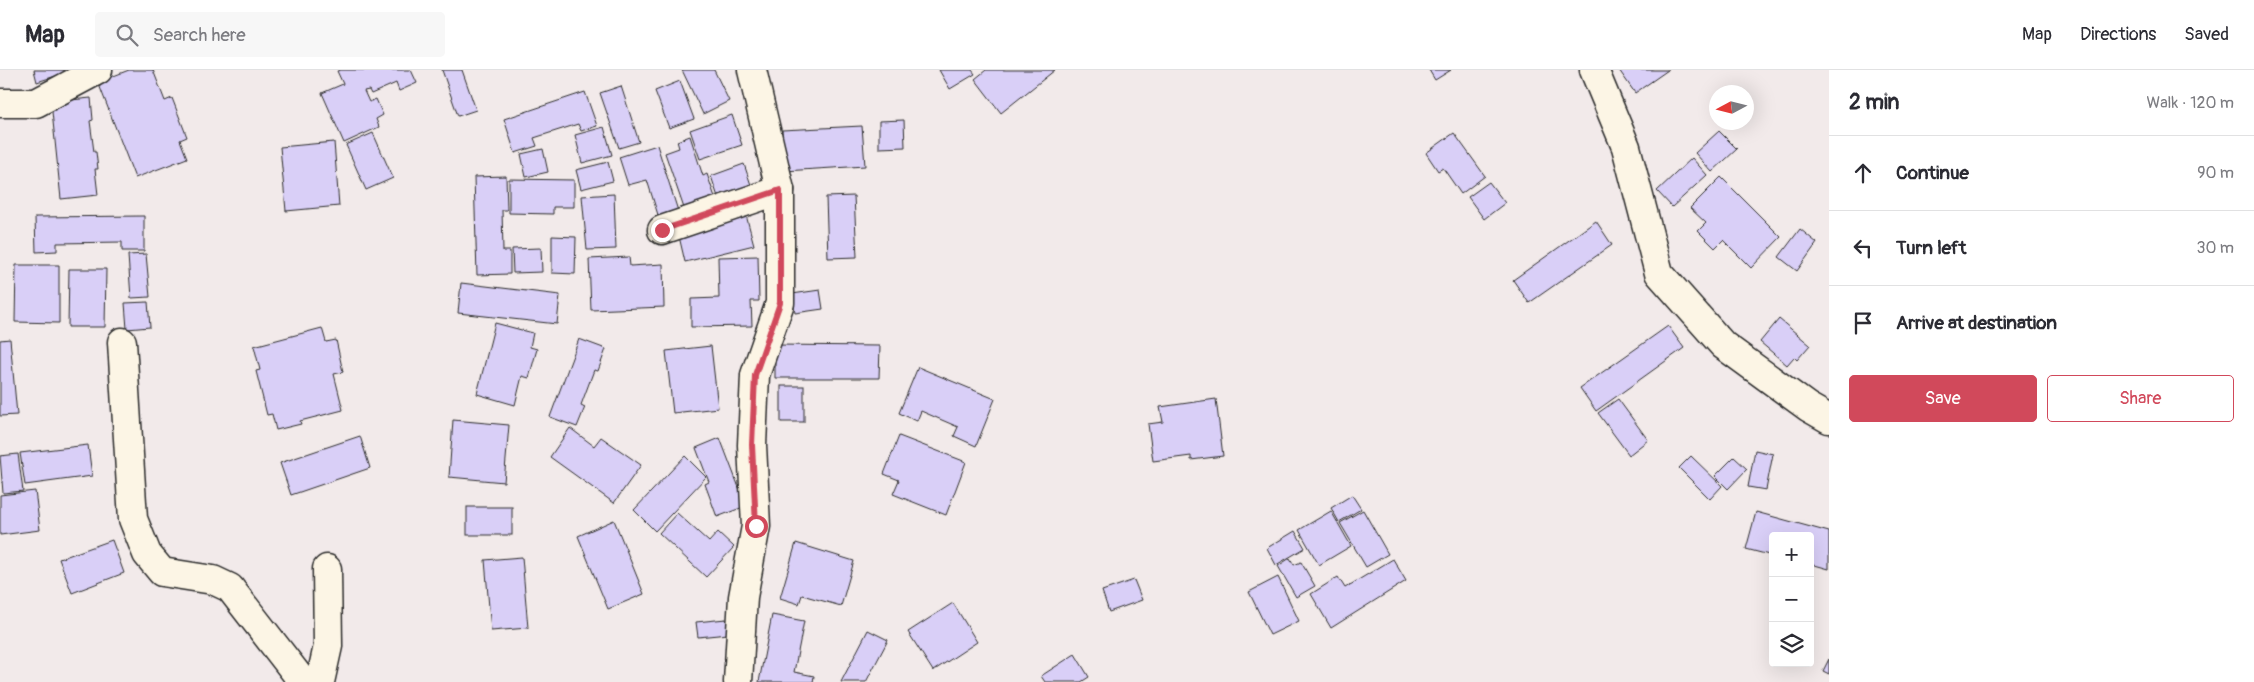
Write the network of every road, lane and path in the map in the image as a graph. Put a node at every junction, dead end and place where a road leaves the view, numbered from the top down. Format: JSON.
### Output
{"nodes":[{"id":1,"x":98,"y":70,"type":"edge"},
{"id":2,"x":752,"y":70,"type":"edge"},
{"id":3,"x":1594,"y":70,"type":"edge"},
{"id":4,"x":0,"y":103,"type":"edge"},
{"id":5,"x":780,"y":190,"type":"junction"},
{"id":6,"x":662,"y":230,"type":"dead end"},
{"id":7,"x":122,"y":342,"type":"dead end"},
{"id":8,"x":1829,"y":419,"type":"edge"},
{"id":9,"x":327,"y":569,"type":"dead end"},
{"id":10,"x":303,"y":682,"type":"edge"},
{"id":11,"x":320,"y":682,"type":"edge"},
{"id":12,"x":738,"y":682,"type":"edge"}],
"edges":[{"from":1,"to":4,"type":"street"},
{"from":2,"to":5,"type":"street"},
{"from":3,"to":8,"type":"street"},
{"from":5,"to":6,"type":"street"},
{"from":5,"to":12,"type":"street"},
{"from":7,"to":10,"type":"street"},
{"from":9,"to":11,"type":"street"}]}
